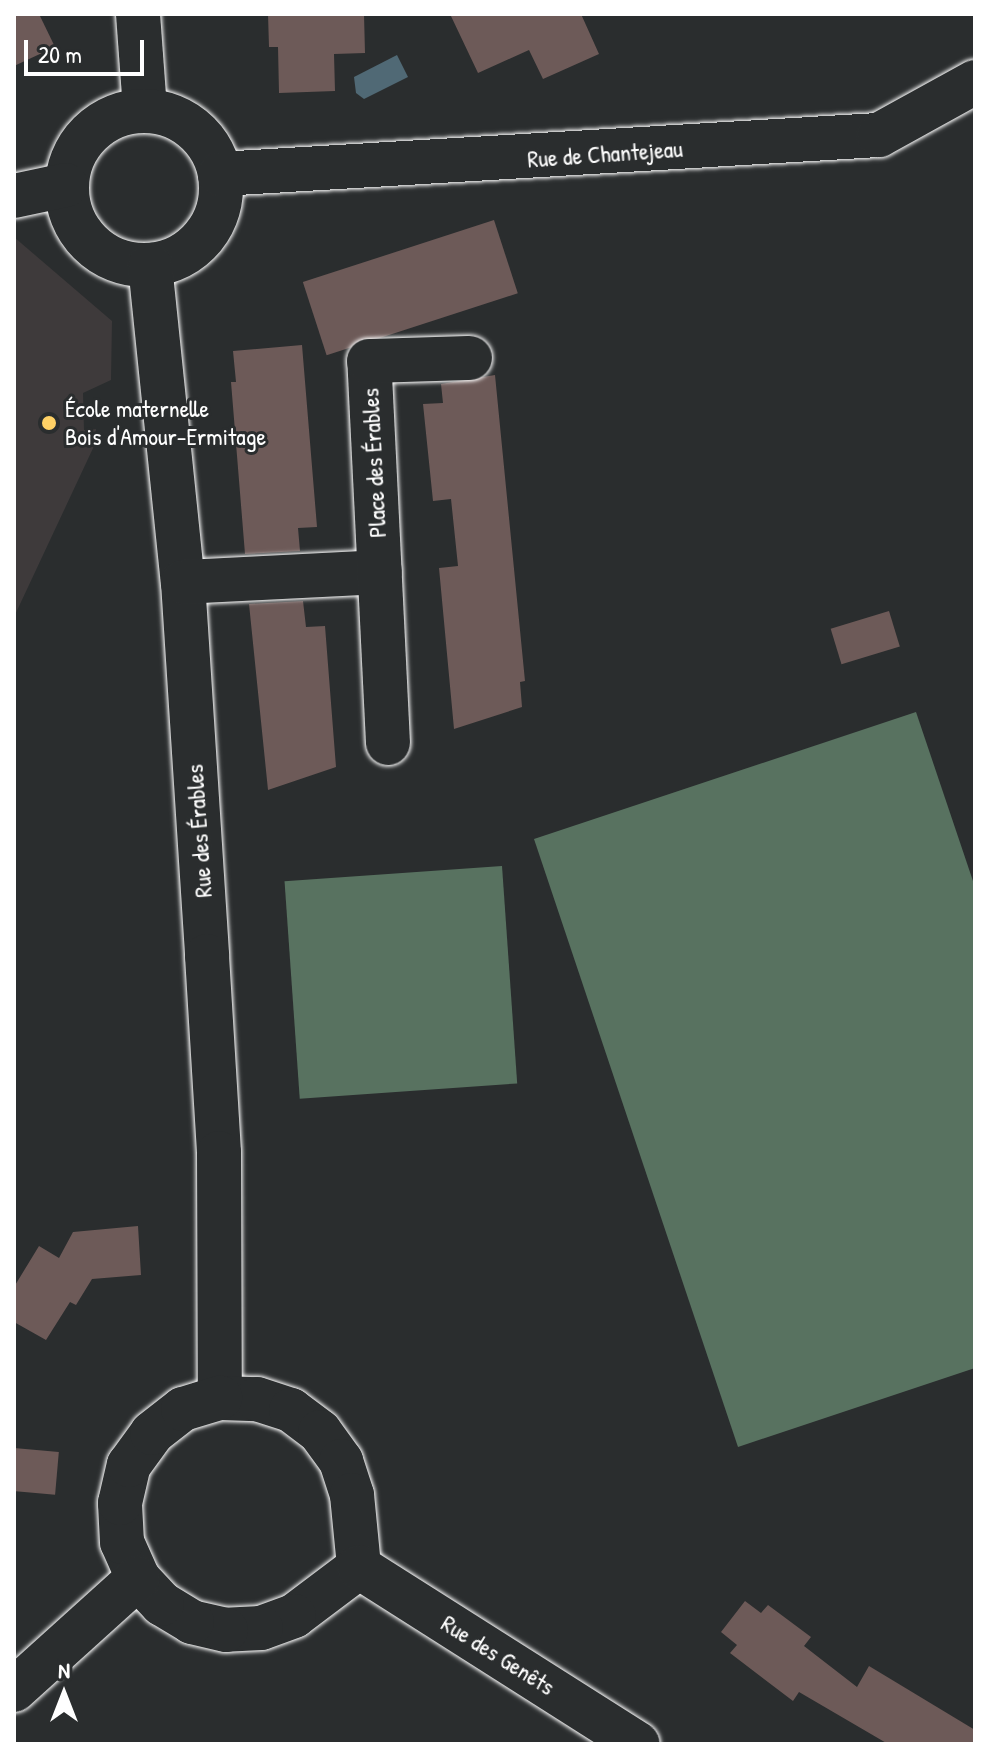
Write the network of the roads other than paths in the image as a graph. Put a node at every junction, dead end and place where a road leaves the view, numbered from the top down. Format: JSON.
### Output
{"nodes":[{"id":1,"x":138,"y":14,"type":"edge"},
{"id":2,"x":975,"y":82,"type":"edge"},
{"id":3,"x":145,"y":110,"type":"junction"},
{"id":4,"x":220,"y":174,"type":"junction"},
{"id":5,"x":66,"y":185,"type":"junction"},
{"id":6,"x":14,"y":196,"type":"edge"},
{"id":7,"x":150,"y":265,"type":"junction"},
{"id":8,"x":470,"y":358,"type":"dead end"},
{"id":9,"x":380,"y":572,"type":"junction"},
{"id":10,"x":183,"y":582,"type":"junction"},
{"id":11,"x":388,"y":743,"type":"dead end"},
{"id":12,"x":220,"y":1398,"type":"junction"},
{"id":13,"x":359,"y":1567,"type":"junction"},
{"id":14,"x":138,"y":1578,"type":"junction"},
{"id":15,"x":14,"y":1690,"type":"edge"},
{"id":16,"x":626,"y":1741,"type":"edge"}],
"edges":[{"from":1,"to":3,"type":"street"},
{"from":2,"to":4,"type":"street","name":"Rue de Chantejeau"},
{"from":3,"to":4,"type":"street"},
{"from":3,"to":5,"type":"street"},
{"from":4,"to":7,"type":"street"},
{"from":5,"to":6,"type":"street"},
{"from":5,"to":7,"type":"street"},
{"from":7,"to":10,"type":"street","name":"Rue des Érables"},
{"from":8,"to":9,"type":"street","name":"Place des Érables"},
{"from":9,"to":10,"type":"street","name":"Place des Érables"},
{"from":9,"to":11,"type":"street","name":"Place des Érables"},
{"from":10,"to":12,"type":"street","name":"Rue des Érables"},
{"from":12,"to":13,"type":"street"},
{"from":12,"to":14,"type":"street"},
{"from":13,"to":14,"type":"street"},
{"from":13,"to":16,"type":"street","name":"Rue des Genêts"},
{"from":14,"to":15,"type":"street"}]}
